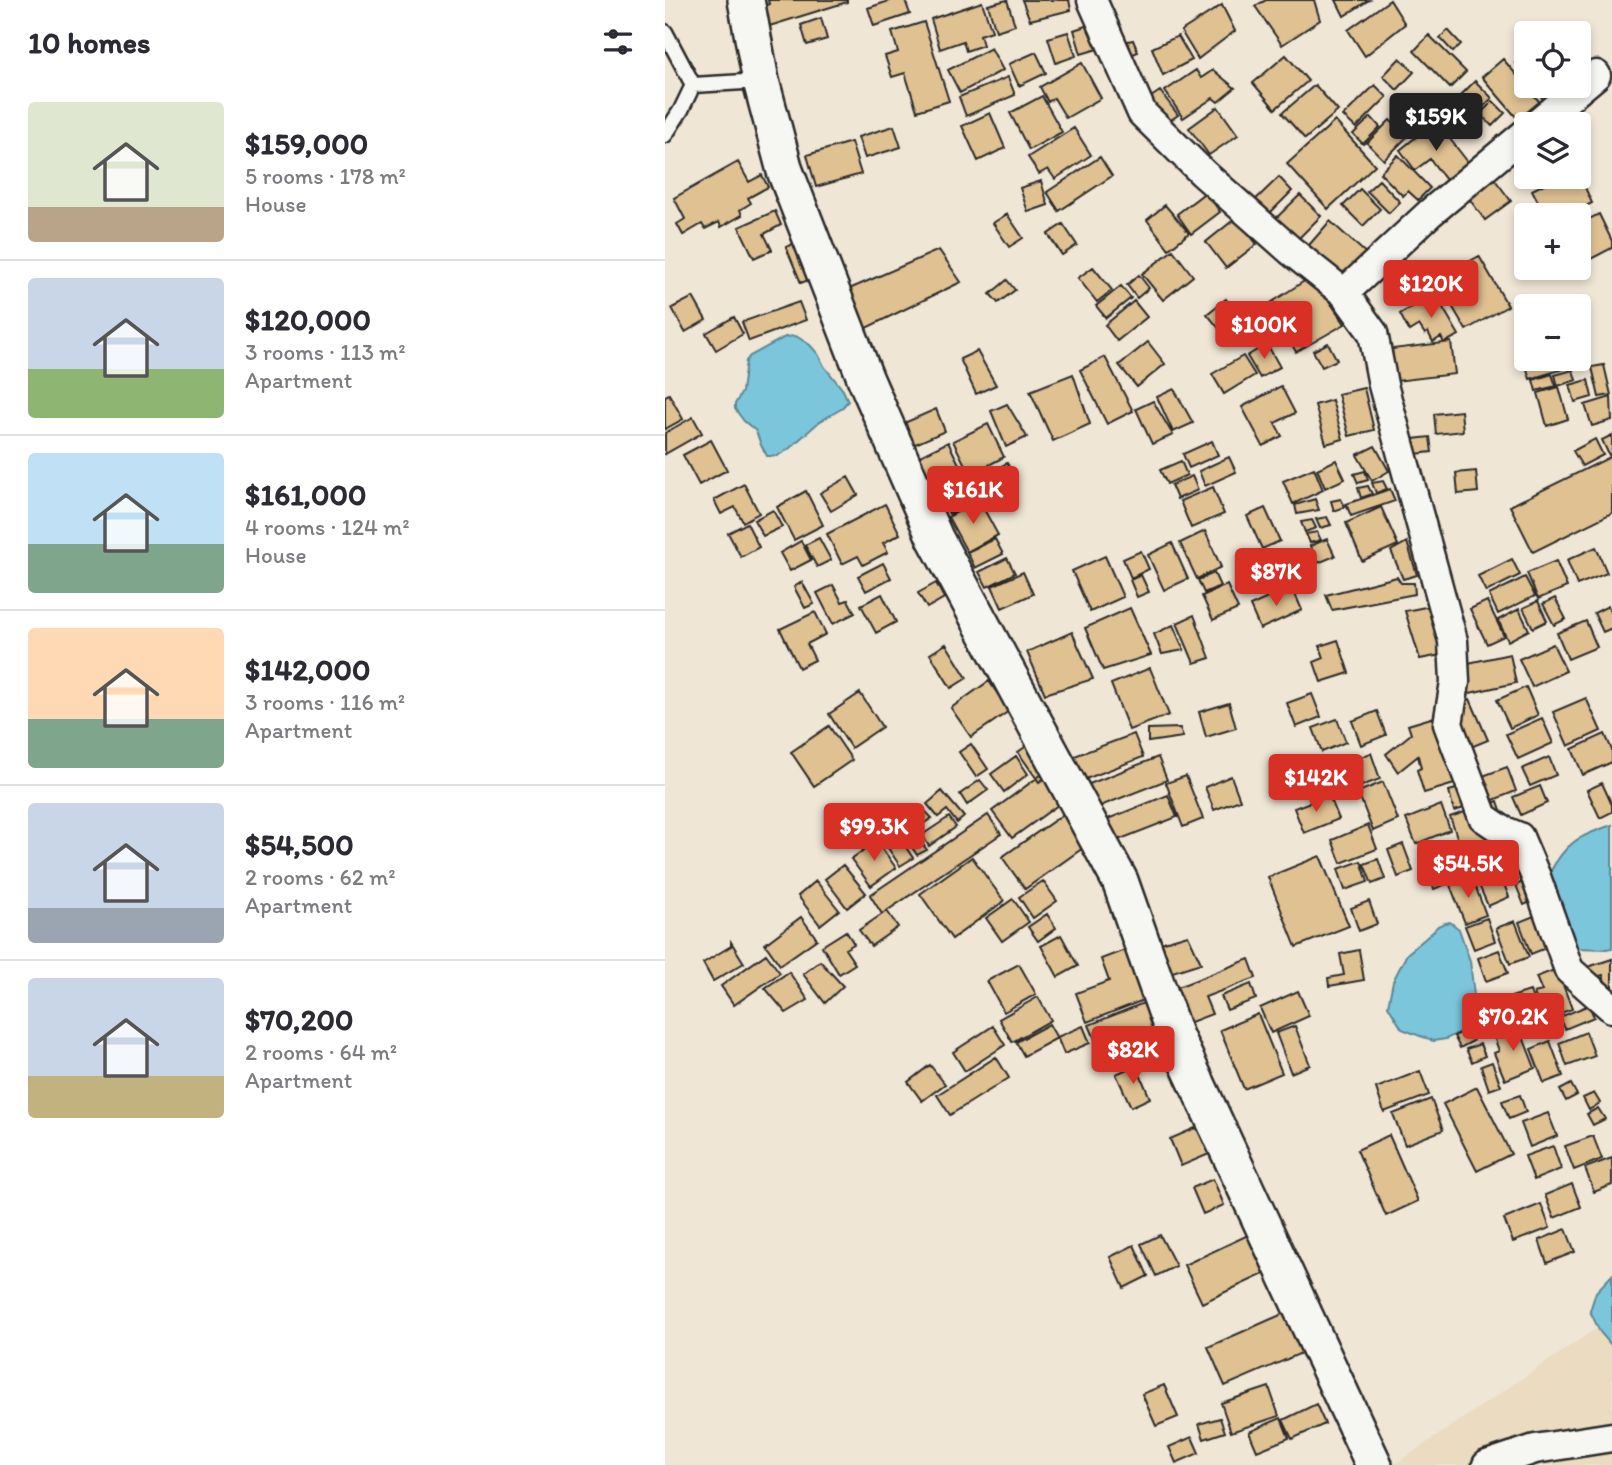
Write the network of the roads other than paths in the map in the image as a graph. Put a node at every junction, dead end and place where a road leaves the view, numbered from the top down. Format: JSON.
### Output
{"nodes":[{"id":1,"x":746,"y":0,"type":"edge"},
{"id":2,"x":1092,"y":0,"type":"edge"},
{"id":3,"x":665,"y":32,"type":"edge"},
{"id":4,"x":1596,"y":75,"type":"dead end"},
{"id":5,"x":761,"y":81,"type":"junction"},
{"id":6,"x":693,"y":85,"type":"junction"},
{"id":7,"x":1551,"y":112,"type":"edge"},
{"id":8,"x":665,"y":135,"type":"edge"},
{"id":9,"x":1514,"y":144,"type":"edge"},
{"id":10,"x":1344,"y":293,"type":"junction"},
{"id":11,"x":1612,"y":1008,"type":"edge"},
{"id":12,"x":1612,"y":1437,"type":"edge"},
{"id":13,"x":1374,"y":1465,"type":"edge"},
{"id":14,"x":1487,"y":1465,"type":"edge"}],
"edges":[{"from":1,"to":5,"type":"street"},
{"from":2,"to":10,"type":"street"},
{"from":3,"to":6,"type":"lane"},
{"from":4,"to":7,"type":"street"},
{"from":5,"to":6,"type":"lane"},
{"from":5,"to":13,"type":"street"},
{"from":6,"to":8,"type":"lane"},
{"from":9,"to":10,"type":"street"},
{"from":10,"to":11,"type":"street"},
{"from":12,"to":14,"type":"street"}]}
